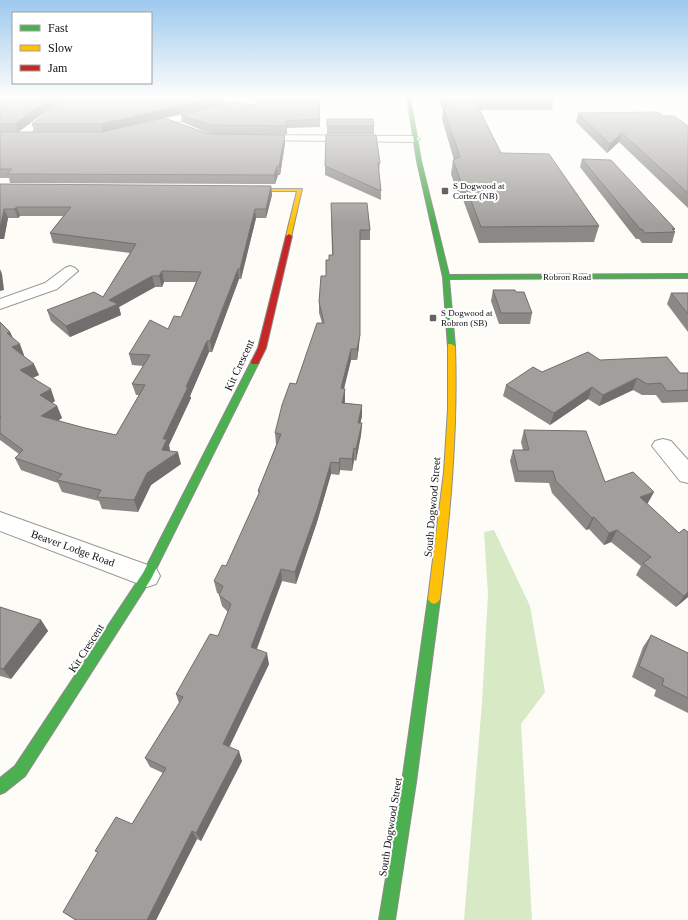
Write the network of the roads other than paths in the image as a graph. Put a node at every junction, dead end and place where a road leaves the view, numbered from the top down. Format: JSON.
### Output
{"nodes":[{"id":1,"x":415,"y":139,"type":"edge"},
{"id":2,"x":229,"y":190,"type":"edge"},
{"id":3,"x":70,"y":271,"type":"dead end"},
{"id":4,"x":688,"y":276,"type":"edge"},
{"id":5,"x":446,"y":277,"type":"junction"},
{"id":6,"x":0,"y":304,"type":"edge"},
{"id":7,"x":663,"y":446,"type":"dead end"},
{"id":8,"x":688,"y":475,"type":"edge"},
{"id":9,"x":0,"y":521,"type":"edge"},
{"id":10,"x":147,"y":576,"type":"junction"},
{"id":11,"x":0,"y":787,"type":"edge"},
{"id":12,"x":387,"y":920,"type":"edge"}],
"edges":[{"from":1,"to":5,"type":"main road","name":"South Dogwood Street"},
{"from":2,"to":10,"type":"main road","name":"Kit Crescent"},
{"from":3,"to":6,"type":"street"},
{"from":4,"to":5,"type":"main road","name":"Robron Road"},
{"from":5,"to":12,"type":"main road","name":"South Dogwood Street"},
{"from":7,"to":8,"type":"street"},
{"from":9,"to":10,"type":"street","name":"Beaver Lodge Road"},
{"from":10,"to":11,"type":"main road","name":"Kit Crescent"}]}
